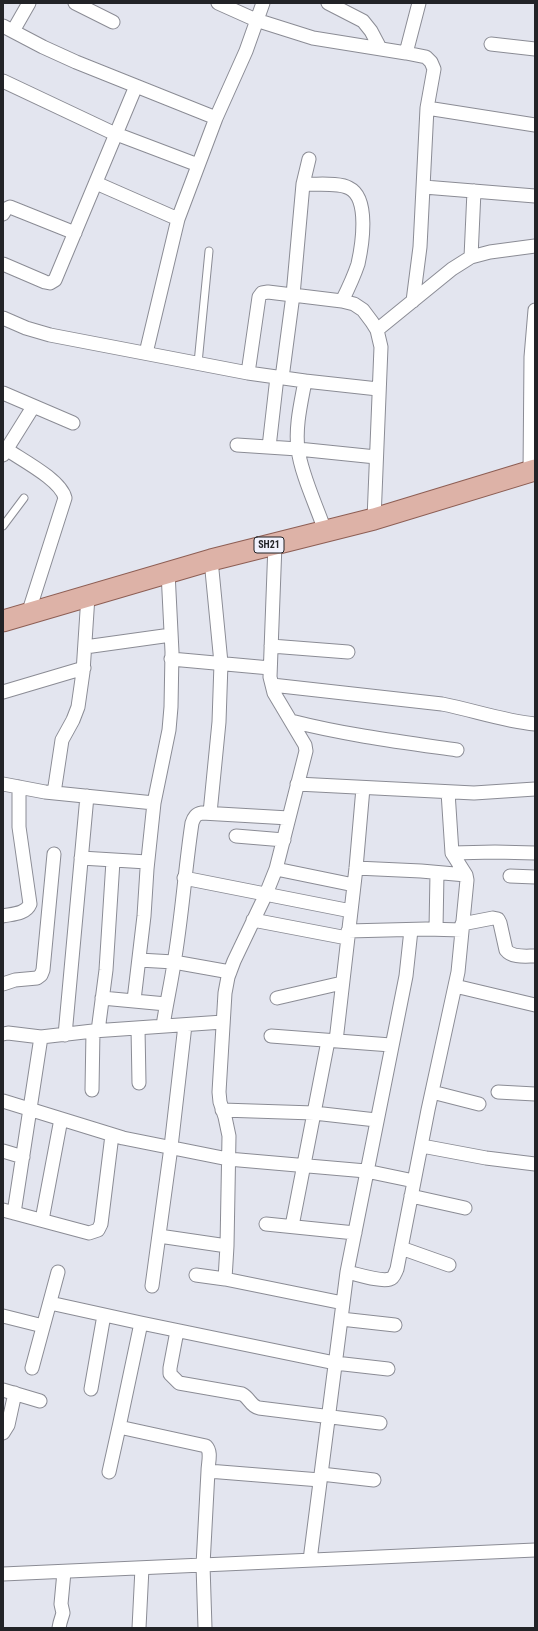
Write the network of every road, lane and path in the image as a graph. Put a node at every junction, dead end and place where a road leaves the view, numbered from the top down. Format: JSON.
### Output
{"nodes":[{"id":1,"x":28,"y":3,"type":"edge"},
{"id":2,"x":75,"y":3,"type":"edge"},
{"id":3,"x":218,"y":3,"type":"edge"},
{"id":4,"x":263,"y":3,"type":"edge"},
{"id":5,"x":328,"y":3,"type":"edge"},
{"id":6,"x":418,"y":3,"type":"edge"},
{"id":7,"x":256,"y":20,"type":"junction"},
{"id":8,"x":113,"y":22,"type":"dead end"},
{"id":9,"x":8,"y":28,"type":"edge"},
{"id":10,"x":491,"y":44,"type":"dead end"},
{"id":11,"x":380,"y":48,"type":"junction"},
{"id":12,"x":535,"y":49,"type":"edge"},
{"id":13,"x":406,"y":53,"type":"junction"},
{"id":14,"x":3,"y":81,"type":"edge"},
{"id":15,"x":136,"y":86,"type":"junction"},
{"id":16,"x":428,"y":108,"type":"junction"},
{"id":17,"x":216,"y":118,"type":"junction"},
{"id":18,"x":535,"y":125,"type":"edge"},
{"id":19,"x":116,"y":134,"type":"junction"},
{"id":20,"x":309,"y":159,"type":"dead end"},
{"id":21,"x":198,"y":165,"type":"junction"},
{"id":22,"x":96,"y":183,"type":"junction"},
{"id":23,"x":303,"y":184,"type":"junction"},
{"id":24,"x":424,"y":187,"type":"junction"},
{"id":25,"x":474,"y":191,"type":"junction"},
{"id":26,"x":535,"y":196,"type":"edge"},
{"id":27,"x":3,"y":214,"type":"edge"},
{"id":28,"x":178,"y":219,"type":"junction"},
{"id":29,"x":75,"y":233,"type":"junction"},
{"id":30,"x":535,"y":246,"type":"edge"},
{"id":31,"x":209,"y":251,"type":"dead end"},
{"id":32,"x":471,"y":257,"type":"junction"},
{"id":33,"x":3,"y":264,"type":"edge"},
{"id":34,"x":293,"y":295,"type":"junction"},
{"id":35,"x":342,"y":301,"type":"junction"},
{"id":36,"x":413,"y":301,"type":"junction"},
{"id":37,"x":535,"y":310,"type":"edge"},
{"id":38,"x":3,"y":318,"type":"edge"},
{"id":39,"x":377,"y":330,"type":"junction"},
{"id":40,"x":146,"y":353,"type":"junction"},
{"id":41,"x":198,"y":363,"type":"junction"},
{"id":42,"x":248,"y":373,"type":"junction"},
{"id":43,"x":279,"y":377,"type":"junction"},
{"id":44,"x":305,"y":382,"type":"junction"},
{"id":45,"x":378,"y":389,"type":"junction"},
{"id":46,"x":3,"y":393,"type":"edge"},
{"id":47,"x":33,"y":407,"type":"junction"},
{"id":48,"x":73,"y":423,"type":"dead end"},
{"id":49,"x":237,"y":446,"type":"dead end"},
{"id":50,"x":269,"y":447,"type":"junction"},
{"id":51,"x":298,"y":449,"type":"junction"},
{"id":52,"x":5,"y":452,"type":"edge"},
{"id":53,"x":376,"y":457,"type":"junction"},
{"id":54,"x":533,"y":471,"type":"edge"},
{"id":55,"x":24,"y":498,"type":"dead end"},
{"id":56,"x":374,"y":519,"type":"junction"},
{"id":57,"x":3,"y":526,"type":"edge"},
{"id":58,"x":325,"y":532,"type":"junction"},
{"id":59,"x":275,"y":544,"type":"junction"},
{"id":60,"x":211,"y":560,"type":"junction"},
{"id":61,"x":168,"y":572,"type":"junction"},
{"id":62,"x":88,"y":596,"type":"junction"},
{"id":63,"x":28,"y":614,"type":"junction"},
{"id":64,"x":3,"y":621,"type":"edge"},
{"id":65,"x":171,"y":634,"type":"junction"},
{"id":66,"x":271,"y":646,"type":"junction"},
{"id":67,"x":85,"y":647,"type":"junction"},
{"id":68,"x":348,"y":652,"type":"dead end"},
{"id":69,"x":171,"y":659,"type":"junction"},
{"id":70,"x":221,"y":663,"type":"junction"},
{"id":71,"x":84,"y":668,"type":"junction"},
{"id":72,"x":270,"y":668,"type":"junction"},
{"id":73,"x":272,"y":685,"type":"junction"},
{"id":74,"x":3,"y":692,"type":"edge"},
{"id":75,"x":291,"y":721,"type":"junction"},
{"id":76,"x":535,"y":724,"type":"edge"},
{"id":77,"x":456,"y":750,"type":"dead end"},
{"id":78,"x":3,"y":784,"type":"edge"},
{"id":79,"x":297,"y":784,"type":"junction"},
{"id":80,"x":19,"y":787,"type":"junction"},
{"id":81,"x":363,"y":788,"type":"junction"},
{"id":82,"x":535,"y":789,"type":"edge"},
{"id":83,"x":448,"y":792,"type":"junction"},
{"id":84,"x":54,"y":793,"type":"junction"},
{"id":85,"x":87,"y":796,"type":"junction"},
{"id":86,"x":154,"y":802,"type":"junction"},
{"id":87,"x":210,"y":813,"type":"junction"},
{"id":88,"x":289,"y":818,"type":"junction"},
{"id":89,"x":236,"y":836,"type":"dead end"},
{"id":90,"x":284,"y":840,"type":"junction"},
{"id":91,"x":452,"y":853,"type":"junction"},
{"id":92,"x":535,"y":853,"type":"edge"},
{"id":93,"x":54,"y":854,"type":"dead end"},
{"id":94,"x":81,"y":858,"type":"junction"},
{"id":95,"x":113,"y":861,"type":"junction"},
{"id":96,"x":147,"y":862,"type":"junction"},
{"id":97,"x":356,"y":868,"type":"junction"},
{"id":98,"x":276,"y":869,"type":"junction"},
{"id":99,"x":437,"y":872,"type":"junction"},
{"id":100,"x":466,"y":875,"type":"junction"},
{"id":101,"x":510,"y":876,"type":"dead end"},
{"id":102,"x":535,"y":877,"type":"edge"},
{"id":103,"x":184,"y":878,"type":"junction"},
{"id":104,"x":354,"y":885,"type":"junction"},
{"id":105,"x":266,"y":894,"type":"junction"},
{"id":106,"x":350,"y":911,"type":"junction"},
{"id":107,"x":3,"y":916,"type":"edge"},
{"id":108,"x":254,"y":920,"type":"junction"},
{"id":109,"x":462,"y":927,"type":"junction"},
{"id":110,"x":411,"y":930,"type":"junction"},
{"id":111,"x":436,"y":930,"type":"junction"},
{"id":112,"x":348,"y":934,"type":"junction"},
{"id":113,"x":535,"y":956,"type":"edge"},
{"id":114,"x":139,"y":960,"type":"junction"},
{"id":115,"x":174,"y":962,"type":"junction"},
{"id":116,"x":230,"y":972,"type":"junction"},
{"id":117,"x":342,"y":983,"type":"junction"},
{"id":118,"x":3,"y":984,"type":"edge"},
{"id":119,"x":455,"y":986,"type":"junction"},
{"id":120,"x":102,"y":998,"type":"junction"},
{"id":121,"x":277,"y":998,"type":"dead end"},
{"id":122,"x":134,"y":1000,"type":"junction"},
{"id":123,"x":166,"y":1004,"type":"junction"},
{"id":124,"x":535,"y":1005,"type":"edge"},
{"id":125,"x":223,"y":1022,"type":"junction"},
{"id":126,"x":185,"y":1025,"type":"junction"},
{"id":127,"x":163,"y":1026,"type":"junction"},
{"id":128,"x":138,"y":1028,"type":"junction"},
{"id":129,"x":95,"y":1031,"type":"junction"},
{"id":130,"x":3,"y":1034,"type":"edge"},
{"id":131,"x":65,"y":1035,"type":"junction"},
{"id":132,"x":271,"y":1036,"type":"dead end"},
{"id":133,"x":42,"y":1037,"type":"junction"},
{"id":134,"x":332,"y":1041,"type":"junction"},
{"id":135,"x":391,"y":1045,"type":"junction"},
{"id":136,"x":139,"y":1083,"type":"dead end"},
{"id":137,"x":92,"y":1090,"type":"dead end"},
{"id":138,"x":432,"y":1092,"type":"junction"},
{"id":139,"x":498,"y":1092,"type":"dead end"},
{"id":140,"x":535,"y":1094,"type":"edge"},
{"id":141,"x":3,"y":1101,"type":"edge"},
{"id":142,"x":479,"y":1104,"type":"dead end"},
{"id":143,"x":31,"y":1109,"type":"junction"},
{"id":144,"x":222,"y":1110,"type":"junction"},
{"id":145,"x":314,"y":1113,"type":"junction"},
{"id":146,"x":61,"y":1119,"type":"junction"},
{"id":147,"x":376,"y":1120,"type":"junction"},
{"id":148,"x":112,"y":1135,"type":"junction"},
{"id":149,"x":422,"y":1146,"type":"junction"},
{"id":150,"x":171,"y":1147,"type":"junction"},
{"id":151,"x":3,"y":1151,"type":"edge"},
{"id":152,"x":23,"y":1156,"type":"junction"},
{"id":153,"x":228,"y":1159,"type":"junction"},
{"id":154,"x":535,"y":1164,"type":"edge"},
{"id":155,"x":304,"y":1165,"type":"junction"},
{"id":156,"x":366,"y":1171,"type":"junction"},
{"id":157,"x":414,"y":1181,"type":"junction"},
{"id":158,"x":411,"y":1196,"type":"junction"},
{"id":159,"x":465,"y":1208,"type":"dead end"},
{"id":160,"x":8,"y":1211,"type":"edge"},
{"id":161,"x":42,"y":1220,"type":"junction"},
{"id":162,"x":266,"y":1224,"type":"dead end"},
{"id":163,"x":292,"y":1226,"type":"junction"},
{"id":164,"x":354,"y":1233,"type":"junction"},
{"id":165,"x":159,"y":1236,"type":"junction"},
{"id":166,"x":227,"y":1246,"type":"junction"},
{"id":167,"x":401,"y":1248,"type":"junction"},
{"id":168,"x":449,"y":1265,"type":"dead end"},
{"id":169,"x":58,"y":1272,"type":"dead end"},
{"id":170,"x":347,"y":1272,"type":"junction"},
{"id":171,"x":196,"y":1275,"type":"dead end"},
{"id":172,"x":225,"y":1279,"type":"junction"},
{"id":173,"x":152,"y":1286,"type":"dead end"},
{"id":174,"x":50,"y":1303,"type":"junction"},
{"id":175,"x":343,"y":1303,"type":"junction"},
{"id":176,"x":104,"y":1315,"type":"junction"},
{"id":177,"x":3,"y":1316,"type":"edge"},
{"id":178,"x":341,"y":1319,"type":"junction"},
{"id":179,"x":141,"y":1323,"type":"junction"},
{"id":180,"x":395,"y":1325,"type":"dead end"},
{"id":181,"x":43,"y":1326,"type":"junction"},
{"id":182,"x":178,"y":1331,"type":"junction"},
{"id":183,"x":335,"y":1363,"type":"junction"},
{"id":184,"x":32,"y":1368,"type":"dead end"},
{"id":185,"x":388,"y":1369,"type":"dead end"},
{"id":186,"x":91,"y":1389,"type":"dead end"},
{"id":187,"x":9,"y":1392,"type":"edge"},
{"id":188,"x":40,"y":1401,"type":"dead end"},
{"id":189,"x":328,"y":1417,"type":"junction"},
{"id":190,"x":380,"y":1423,"type":"dead end"},
{"id":191,"x":119,"y":1426,"type":"junction"},
{"id":192,"x":3,"y":1433,"type":"edge"},
{"id":193,"x":208,"y":1471,"type":"junction"},
{"id":194,"x":109,"y":1472,"type":"dead end"},
{"id":195,"x":321,"y":1477,"type":"junction"},
{"id":196,"x":374,"y":1480,"type":"dead end"},
{"id":197,"x":535,"y":1550,"type":"edge"},
{"id":198,"x":310,"y":1560,"type":"junction"},
{"id":199,"x":203,"y":1565,"type":"junction"},
{"id":200,"x":142,"y":1568,"type":"junction"},
{"id":201,"x":64,"y":1572,"type":"junction"},
{"id":202,"x":3,"y":1574,"type":"edge"},
{"id":203,"x":60,"y":1628,"type":"edge"},
{"id":204,"x":139,"y":1628,"type":"edge"},
{"id":205,"x":205,"y":1628,"type":"edge"}],
"edges":[{"from":1,"to":9,"type":"street"},
{"from":2,"to":8,"type":"street"},
{"from":3,"to":7,"type":"street"},
{"from":4,"to":7,"type":"street"},
{"from":5,"to":11,"type":"street"},
{"from":6,"to":13,"type":"street"},
{"from":7,"to":11,"type":"street"},
{"from":7,"to":17,"type":"street"},
{"from":9,"to":15,"type":"street"},
{"from":10,"to":12,"type":"street"},
{"from":11,"to":13,"type":"street"},
{"from":13,"to":16,"type":"street"},
{"from":14,"to":19,"type":"street"},
{"from":15,"to":17,"type":"street"},
{"from":15,"to":19,"type":"street"},
{"from":16,"to":18,"type":"street"},
{"from":16,"to":24,"type":"street"},
{"from":17,"to":21,"type":"street"},
{"from":19,"to":21,"type":"street"},
{"from":19,"to":22,"type":"street"},
{"from":20,"to":23,"type":"street"},
{"from":21,"to":28,"type":"street"},
{"from":22,"to":28,"type":"street"},
{"from":22,"to":29,"type":"street"},
{"from":23,"to":34,"type":"street"},
{"from":23,"to":35,"type":"street"},
{"from":24,"to":25,"type":"street"},
{"from":24,"to":36,"type":"street"},
{"from":25,"to":26,"type":"street"},
{"from":25,"to":32,"type":"street"},
{"from":27,"to":29,"type":"street"},
{"from":28,"to":40,"type":"street"},
{"from":29,"to":33,"type":"street"},
{"from":30,"to":32,"type":"street"},
{"from":31,"to":41,"type":"lane"},
{"from":32,"to":36,"type":"street"},
{"from":34,"to":35,"type":"street"},
{"from":34,"to":42,"type":"street"},
{"from":34,"to":43,"type":"street"},
{"from":35,"to":39,"type":"street"},
{"from":36,"to":39,"type":"street"},
{"from":37,"to":54,"type":"street"},
{"from":38,"to":40,"type":"street"},
{"from":39,"to":45,"type":"street"},
{"from":40,"to":41,"type":"street"},
{"from":41,"to":42,"type":"street"},
{"from":42,"to":43,"type":"street"},
{"from":43,"to":44,"type":"street"},
{"from":43,"to":50,"type":"street"},
{"from":44,"to":45,"type":"street"},
{"from":44,"to":51,"type":"street"},
{"from":45,"to":53,"type":"street"},
{"from":46,"to":47,"type":"street"},
{"from":47,"to":48,"type":"street"},
{"from":47,"to":52,"type":"street"},
{"from":49,"to":50,"type":"street"},
{"from":50,"to":51,"type":"street"},
{"from":51,"to":53,"type":"street"},
{"from":51,"to":58,"type":"street"},
{"from":52,"to":63,"type":"street"},
{"from":53,"to":56,"type":"street"},
{"from":54,"to":56,"type":"main road","number":"SH21"},
{"from":55,"to":57,"type":"lane"},
{"from":56,"to":58,"type":"main road","number":"SH21"},
{"from":58,"to":59,"type":"main road","number":"SH21"},
{"from":59,"to":60,"type":"main road","number":"SH21"},
{"from":59,"to":66,"type":"street"},
{"from":60,"to":61,"type":"main road","number":"SH21"},
{"from":60,"to":70,"type":"street"},
{"from":61,"to":62,"type":"main road","number":"SH21"},
{"from":61,"to":65,"type":"street"},
{"from":62,"to":63,"type":"main road","number":"SH21"},
{"from":62,"to":67,"type":"street"},
{"from":63,"to":64,"type":"main road","number":"SH21"},
{"from":65,"to":67,"type":"street"},
{"from":65,"to":69,"type":"street"},
{"from":66,"to":68,"type":"street"},
{"from":66,"to":72,"type":"street"},
{"from":67,"to":71,"type":"street"},
{"from":69,"to":70,"type":"street"},
{"from":69,"to":86,"type":"street"},
{"from":70,"to":72,"type":"street"},
{"from":70,"to":87,"type":"street"},
{"from":71,"to":74,"type":"street"},
{"from":71,"to":84,"type":"street"},
{"from":72,"to":73,"type":"street"},
{"from":73,"to":75,"type":"street"},
{"from":73,"to":76,"type":"street"},
{"from":75,"to":77,"type":"street"},
{"from":75,"to":79,"type":"street"},
{"from":78,"to":80,"type":"street"},
{"from":79,"to":81,"type":"street"},
{"from":79,"to":88,"type":"street"},
{"from":80,"to":84,"type":"street"},
{"from":80,"to":107,"type":"street"},
{"from":81,"to":83,"type":"street"},
{"from":81,"to":97,"type":"street"},
{"from":82,"to":83,"type":"street"},
{"from":83,"to":91,"type":"street"},
{"from":84,"to":85,"type":"street"},
{"from":85,"to":86,"type":"street"},
{"from":85,"to":94,"type":"street"},
{"from":86,"to":96,"type":"street"},
{"from":87,"to":88,"type":"street"},
{"from":87,"to":103,"type":"street"},
{"from":88,"to":90,"type":"street"},
{"from":89,"to":90,"type":"street"},
{"from":90,"to":98,"type":"street"},
{"from":91,"to":92,"type":"street"},
{"from":91,"to":100,"type":"street"},
{"from":93,"to":118,"type":"street"},
{"from":94,"to":95,"type":"street"},
{"from":94,"to":131,"type":"street"},
{"from":95,"to":96,"type":"street"},
{"from":95,"to":120,"type":"street"},
{"from":96,"to":114,"type":"street"},
{"from":97,"to":99,"type":"street"},
{"from":97,"to":104,"type":"street"},
{"from":98,"to":104,"type":"street"},
{"from":98,"to":105,"type":"street"},
{"from":99,"to":100,"type":"street"},
{"from":99,"to":111,"type":"street"},
{"from":100,"to":109,"type":"street"},
{"from":101,"to":102,"type":"street"},
{"from":103,"to":105,"type":"street"},
{"from":103,"to":115,"type":"street"},
{"from":104,"to":106,"type":"street"},
{"from":105,"to":106,"type":"street"},
{"from":105,"to":108,"type":"street"},
{"from":106,"to":112,"type":"street"},
{"from":108,"to":112,"type":"street"},
{"from":108,"to":116,"type":"street"},
{"from":109,"to":111,"type":"street"},
{"from":109,"to":113,"type":"street"},
{"from":109,"to":119,"type":"street"},
{"from":110,"to":111,"type":"street"},
{"from":110,"to":112,"type":"street"},
{"from":110,"to":135,"type":"street"},
{"from":112,"to":117,"type":"street"},
{"from":114,"to":115,"type":"street"},
{"from":114,"to":122,"type":"street"},
{"from":115,"to":116,"type":"street"},
{"from":115,"to":123,"type":"street"},
{"from":116,"to":125,"type":"street"},
{"from":117,"to":121,"type":"street"},
{"from":117,"to":134,"type":"street"},
{"from":119,"to":124,"type":"street"},
{"from":119,"to":138,"type":"street"},
{"from":120,"to":122,"type":"street"},
{"from":120,"to":129,"type":"street"},
{"from":122,"to":123,"type":"street"},
{"from":123,"to":127,"type":"street"},
{"from":125,"to":126,"type":"street"},
{"from":125,"to":144,"type":"street"},
{"from":126,"to":127,"type":"street"},
{"from":126,"to":150,"type":"street"},
{"from":127,"to":128,"type":"street"},
{"from":128,"to":129,"type":"street"},
{"from":128,"to":136,"type":"street"},
{"from":129,"to":131,"type":"street"},
{"from":129,"to":137,"type":"street"},
{"from":130,"to":133,"type":"street"},
{"from":131,"to":133,"type":"street"},
{"from":132,"to":134,"type":"street"},
{"from":133,"to":143,"type":"street"},
{"from":134,"to":135,"type":"street"},
{"from":134,"to":145,"type":"street"},
{"from":135,"to":147,"type":"street"},
{"from":138,"to":142,"type":"street"},
{"from":138,"to":149,"type":"street"},
{"from":139,"to":140,"type":"street"},
{"from":141,"to":143,"type":"street"},
{"from":143,"to":146,"type":"street"},
{"from":143,"to":152,"type":"street"},
{"from":144,"to":145,"type":"street"},
{"from":144,"to":153,"type":"street"},
{"from":145,"to":147,"type":"street"},
{"from":145,"to":155,"type":"street"},
{"from":146,"to":148,"type":"street"},
{"from":146,"to":161,"type":"street"},
{"from":147,"to":156,"type":"street"},
{"from":148,"to":150,"type":"street"},
{"from":148,"to":161,"type":"street"},
{"from":149,"to":154,"type":"street"},
{"from":149,"to":157,"type":"street"},
{"from":150,"to":153,"type":"street"},
{"from":150,"to":165,"type":"street"},
{"from":151,"to":152,"type":"street"},
{"from":152,"to":160,"type":"street"},
{"from":153,"to":155,"type":"street"},
{"from":153,"to":166,"type":"street"},
{"from":155,"to":156,"type":"street"},
{"from":155,"to":163,"type":"street"},
{"from":156,"to":157,"type":"street"},
{"from":156,"to":164,"type":"street"},
{"from":157,"to":158,"type":"street"},
{"from":158,"to":159,"type":"street"},
{"from":158,"to":167,"type":"street"},
{"from":160,"to":161,"type":"street"},
{"from":162,"to":163,"type":"street"},
{"from":163,"to":164,"type":"street"},
{"from":164,"to":170,"type":"street"},
{"from":165,"to":166,"type":"street"},
{"from":165,"to":173,"type":"street"},
{"from":166,"to":172,"type":"street"},
{"from":167,"to":168,"type":"street"},
{"from":167,"to":170,"type":"street"},
{"from":169,"to":174,"type":"street"},
{"from":170,"to":175,"type":"street"},
{"from":171,"to":172,"type":"street"},
{"from":172,"to":175,"type":"street"},
{"from":174,"to":176,"type":"street"},
{"from":174,"to":181,"type":"street"},
{"from":175,"to":178,"type":"street"},
{"from":176,"to":179,"type":"street"},
{"from":176,"to":186,"type":"street"},
{"from":177,"to":181,"type":"street"},
{"from":178,"to":180,"type":"street"},
{"from":178,"to":183,"type":"street"},
{"from":179,"to":182,"type":"street"},
{"from":179,"to":191,"type":"street"},
{"from":181,"to":184,"type":"street"},
{"from":182,"to":183,"type":"street"},
{"from":182,"to":189,"type":"street"},
{"from":183,"to":185,"type":"street"},
{"from":183,"to":189,"type":"street"},
{"from":187,"to":188,"type":"street"},
{"from":187,"to":192,"type":"street"},
{"from":189,"to":190,"type":"street"},
{"from":189,"to":195,"type":"street"},
{"from":191,"to":193,"type":"street"},
{"from":191,"to":194,"type":"street"},
{"from":193,"to":195,"type":"street"},
{"from":193,"to":199,"type":"street"},
{"from":195,"to":196,"type":"street"},
{"from":195,"to":198,"type":"street"},
{"from":197,"to":198,"type":"street"},
{"from":198,"to":199,"type":"street"},
{"from":199,"to":200,"type":"street"},
{"from":199,"to":205,"type":"street"},
{"from":200,"to":201,"type":"street"},
{"from":200,"to":204,"type":"street"},
{"from":201,"to":202,"type":"street"},
{"from":201,"to":203,"type":"street"}]}
